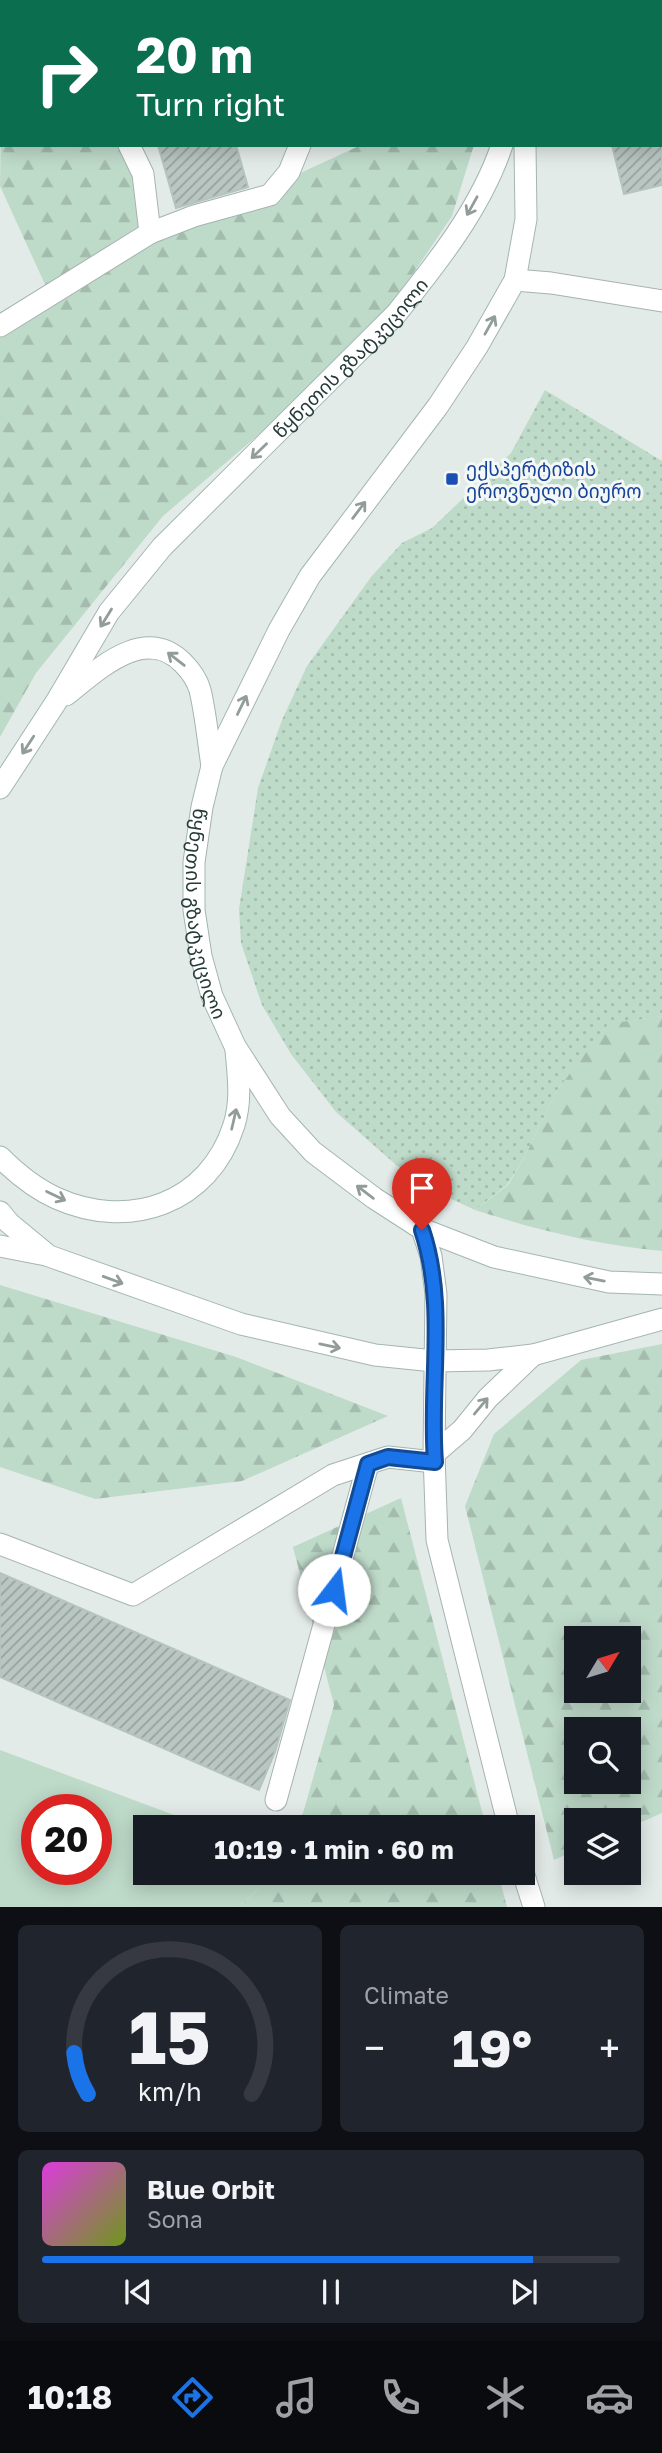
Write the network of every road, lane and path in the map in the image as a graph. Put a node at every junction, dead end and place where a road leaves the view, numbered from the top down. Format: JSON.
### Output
{"nodes":[{"id":1,"x":131,"y":147,"type":"edge"},
{"id":2,"x":299,"y":147,"type":"edge"},
{"id":3,"x":501,"y":147,"type":"edge"},
{"id":4,"x":525,"y":147,"type":"edge"},
{"id":5,"x":150,"y":233,"type":"junction"},
{"id":6,"x":515,"y":280,"type":"junction"},
{"id":7,"x":662,"y":301,"type":"edge"},
{"id":8,"x":0,"y":326,"type":"edge"},
{"id":9,"x":56,"y":702,"type":"junction"},
{"id":10,"x":212,"y":766,"type":"junction"},
{"id":11,"x":0,"y":788,"type":"edge"},
{"id":12,"x":235,"y":1046,"type":"junction"},
{"id":13,"x":0,"y":1157,"type":"edge"},
{"id":14,"x":0,"y":1212,"type":"edge"},
{"id":15,"x":422,"y":1230,"type":"junction"},
{"id":16,"x":0,"y":1246,"type":"edge"},
{"id":17,"x":49,"y":1256,"type":"junction"},
{"id":18,"x":662,"y":1284,"type":"edge"},
{"id":19,"x":662,"y":1319,"type":"edge"},
{"id":20,"x":533,"y":1355,"type":"junction"},
{"id":21,"x":434,"y":1361,"type":"junction"},
{"id":22,"x":434,"y":1458,"type":"junction"},
{"id":23,"x":368,"y":1464,"type":"junction"},
{"id":24,"x":0,"y":1544,"type":"edge"},
{"id":25,"x":276,"y":1800,"type":"dead end"},
{"id":26,"x":506,"y":1815,"type":"edge"},
{"id":27,"x":527,"y":1885,"type":"edge"},
{"id":28,"x":534,"y":1907,"type":"edge"}],
"edges":[{"from":1,"to":5,"type":"main road"},
{"from":2,"to":5,"type":"main road"},
{"from":3,"to":9,"type":"main road","name":"წყნეთის გზატკეცილი","one_way":true},
{"from":4,"to":6,"type":"main road","name":"წყნეთის გზატკეცილი"},
{"from":5,"to":8,"type":"main road"},
{"from":6,"to":7,"type":"main road"},
{"from":10,"to":6,"type":"main road","name":"წყნეთის გზატკეცილი","one_way":true},
{"from":10,"to":9,"type":"main road","one_way":true},
{"from":9,"to":11,"type":"main road","name":"წყნეთის გზატკეცილი","one_way":true},
{"from":10,"to":12,"type":"main road","name":"წყნეთის გზატკეცილი"},
{"from":13,"to":12,"type":"main road","one_way":true},
{"from":15,"to":12,"type":"main road","name":"წყნეთის გზატკეცილი","one_way":true},
{"from":14,"to":17,"type":"main road"},
{"from":18,"to":15,"type":"main road","name":"წყნეთის გზატკეცილი","one_way":true},
{"from":15,"to":21,"type":"main road"},
{"from":16,"to":17,"type":"main road"},
{"from":17,"to":21,"type":"main road","one_way":true},
{"from":19,"to":20,"type":"main road"},
{"from":20,"to":21,"type":"main road"},
{"from":22,"to":20,"type":"main road","one_way":true},
{"from":21,"to":22,"type":"main road"},
{"from":22,"to":23,"type":"main road"},
{"from":22,"to":26,"type":"main road"},
{"from":23,"to":24,"type":"main road"},
{"from":23,"to":25,"type":"main road"},
{"from":27,"to":28,"type":"main road"}]}
